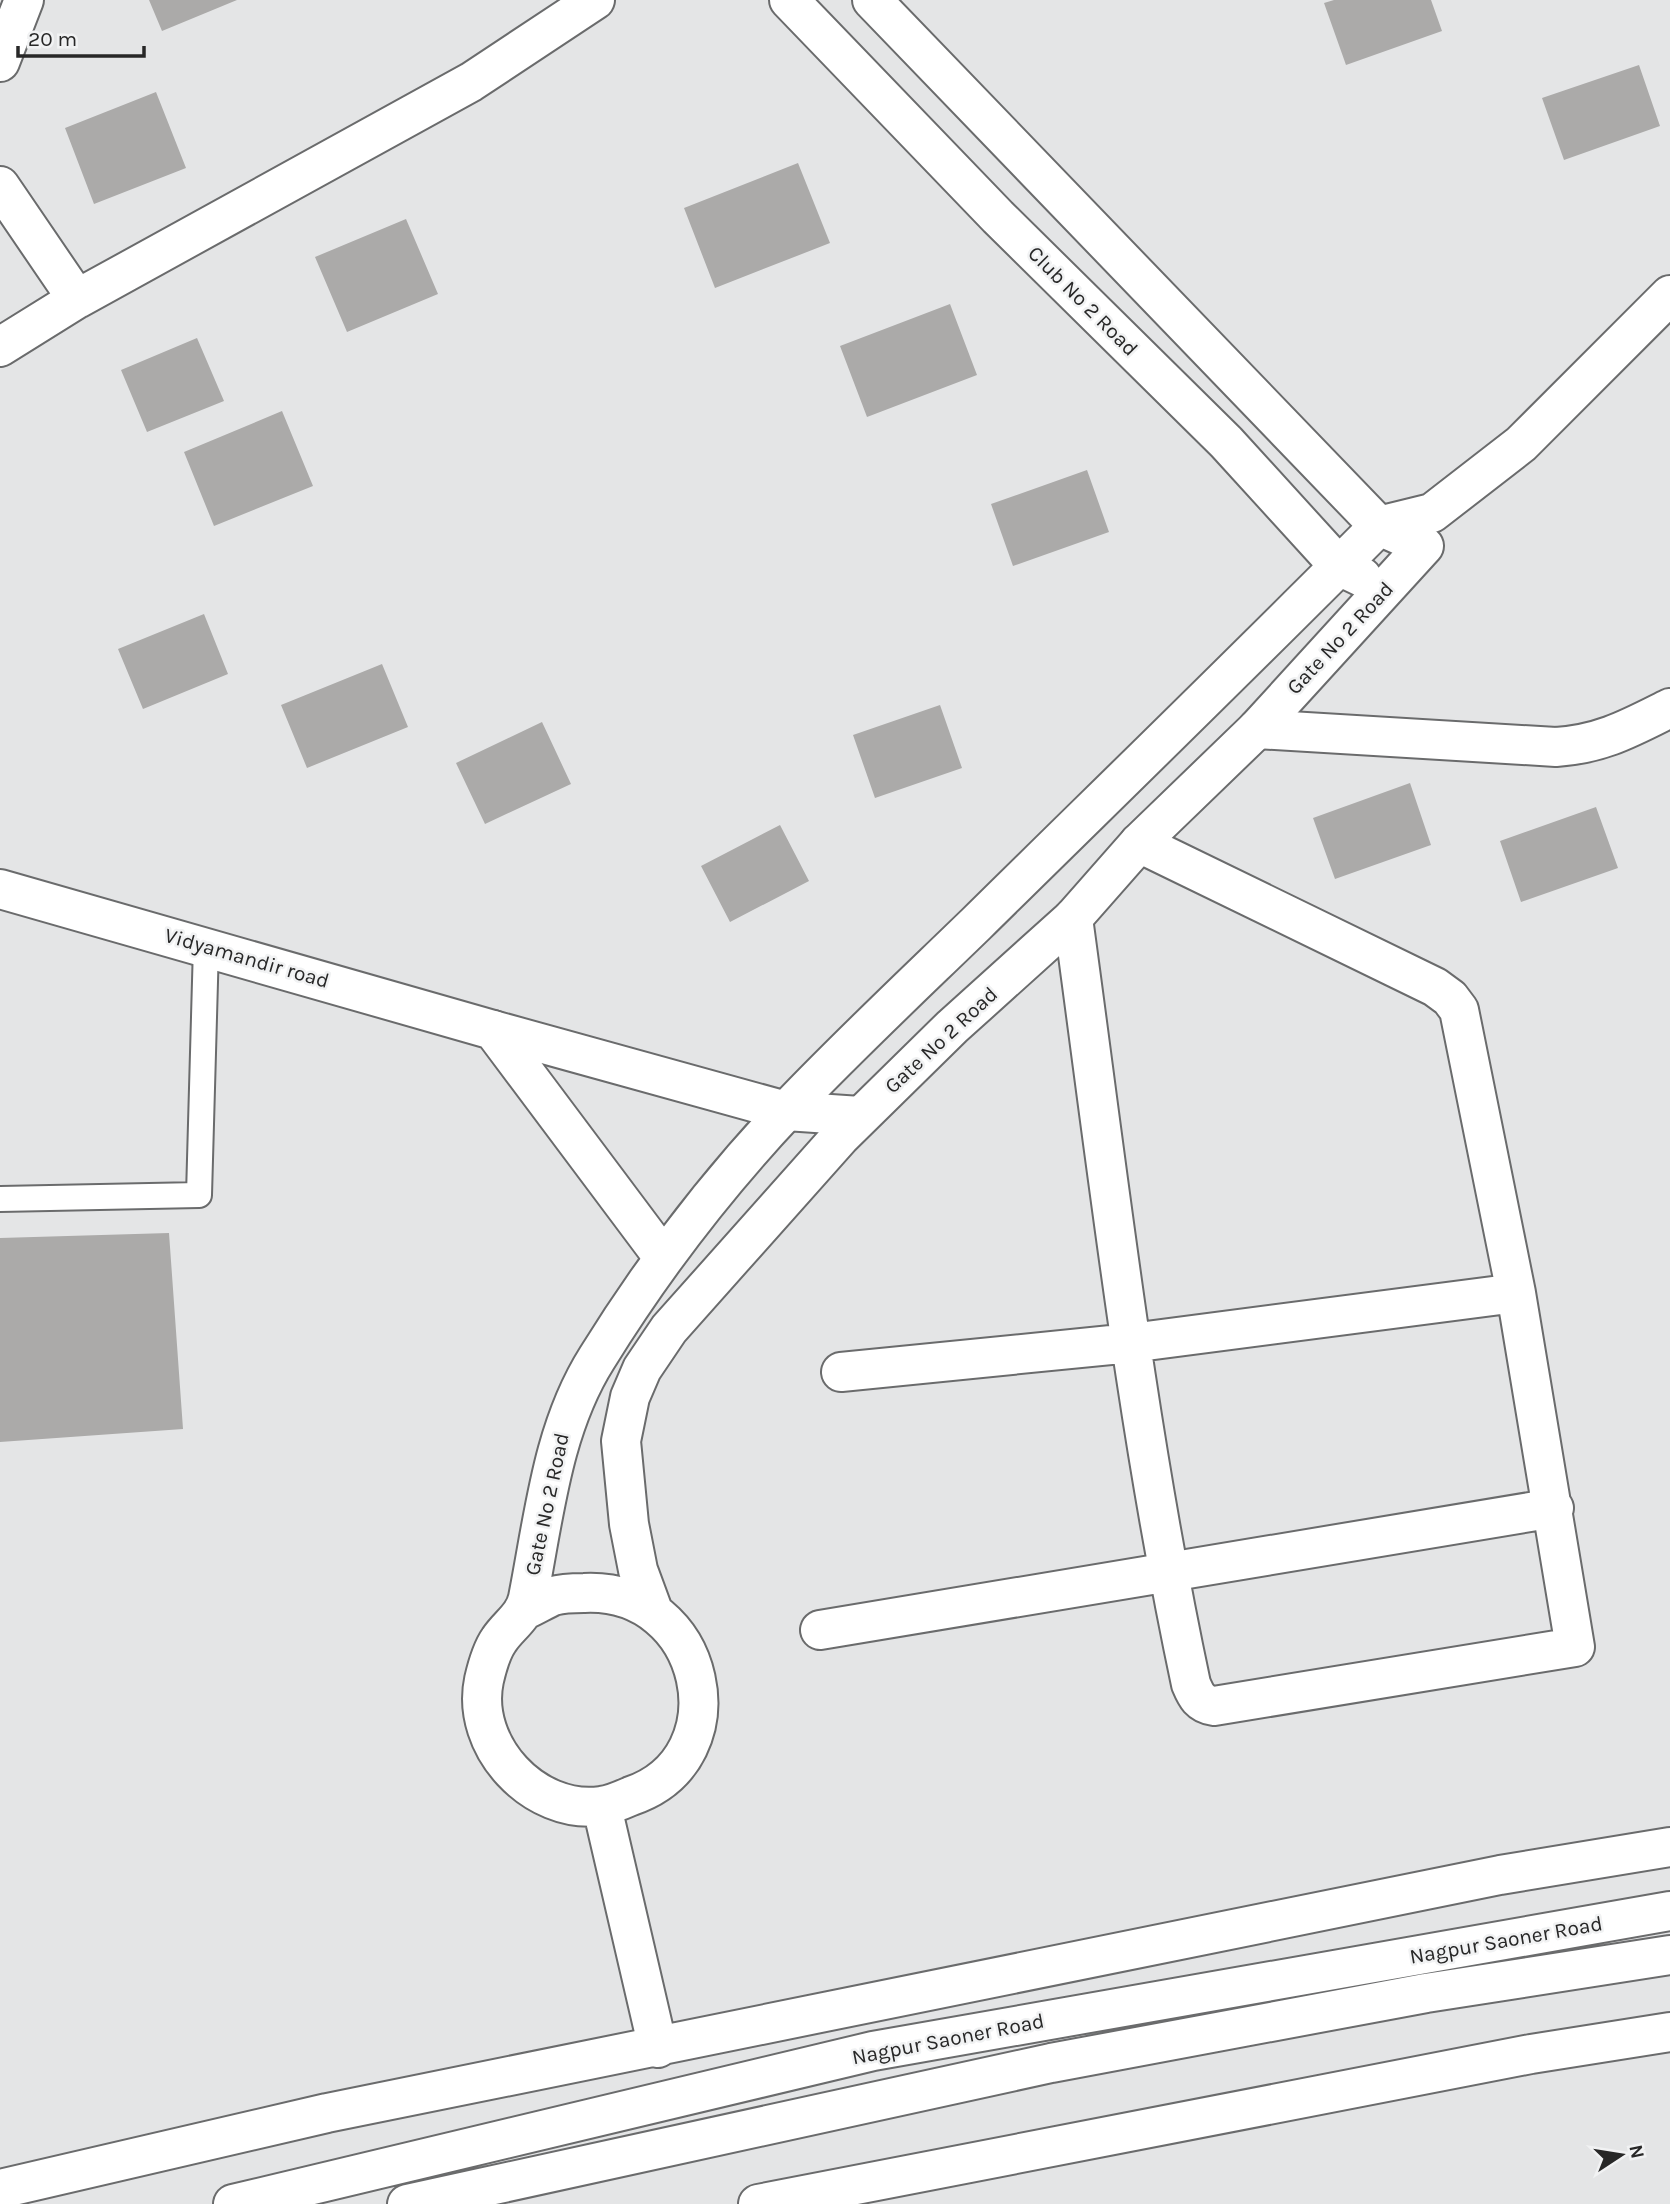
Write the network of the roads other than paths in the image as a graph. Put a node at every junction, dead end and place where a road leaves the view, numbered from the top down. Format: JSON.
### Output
{"nodes":[{"id":1,"x":24,"y":0,"type":"edge"},
{"id":2,"x":595,"y":0,"type":"edge"},
{"id":3,"x":789,"y":0,"type":"edge"},
{"id":4,"x":872,"y":0,"type":"edge"},
{"id":5,"x":0,"y":62,"type":"edge"},
{"id":6,"x":0,"y":186,"type":"edge"},
{"id":7,"x":1670,"y":295,"type":"edge"},
{"id":8,"x":78,"y":299,"type":"junction"},
{"id":9,"x":0,"y":347,"type":"edge"},
{"id":10,"x":1379,"y":526,"type":"junction"},
{"id":11,"x":1428,"y":530,"type":"junction"},
{"id":12,"x":1339,"y":566,"type":"junction"},
{"id":13,"x":1386,"y":588,"type":"junction"},
{"id":14,"x":1670,"y":708,"type":"edge"},
{"id":15,"x":1257,"y":729,"type":"junction"},
{"id":16,"x":1139,"y":843,"type":"junction"},
{"id":17,"x":0,"y":889,"type":"edge"},
{"id":18,"x":1073,"y":918,"type":"junction"},
{"id":19,"x":206,"y":946,"type":"junction"},
{"id":20,"x":493,"y":1030,"type":"junction"},
{"id":21,"x":786,"y":1111,"type":"junction"},
{"id":22,"x":860,"y":1116,"type":"junction"},
{"id":23,"x":0,"y":1199,"type":"edge"},
{"id":24,"x":663,"y":1257,"type":"junction"},
{"id":25,"x":709,"y":1285,"type":"junction"},
{"id":26,"x":1516,"y":1293,"type":"junction"},
{"id":27,"x":1131,"y":1343,"type":"junction"},
{"id":28,"x":841,"y":1372,"type":"dead end"},
{"id":29,"x":1554,"y":1508,"type":"junction"},
{"id":30,"x":1167,"y":1572,"type":"junction"},
{"id":31,"x":652,"y":1608,"type":"junction"},
{"id":32,"x":525,"y":1610,"type":"junction"},
{"id":33,"x":820,"y":1630,"type":"dead end"},
{"id":34,"x":602,"y":1807,"type":"junction"},
{"id":35,"x":1670,"y":1847,"type":"edge"},
{"id":36,"x":1670,"y":1911,"type":"edge"},
{"id":37,"x":1670,"y":1955,"type":"edge"},
{"id":38,"x":1670,"y":2032,"type":"edge"},
{"id":39,"x":658,"y":2048,"type":"junction"},
{"id":40,"x":0,"y":2189,"type":"edge"},
{"id":41,"x":233,"y":2204,"type":"edge"},
{"id":42,"x":407,"y":2204,"type":"edge"},
{"id":43,"x":758,"y":2204,"type":"edge"}],
"edges":[{"from":1,"to":5,"type":"main road"},
{"from":2,"to":8,"type":"main road"},
{"from":3,"to":12,"type":"main road","name":"Club No 2 Road"},
{"from":4,"to":10,"type":"main road"},
{"from":6,"to":8,"type":"main road"},
{"from":7,"to":11,"type":"main road","name":"Gate No 2 Road"},
{"from":8,"to":9,"type":"main road"},
{"from":10,"to":11,"type":"main road"},
{"from":10,"to":12,"type":"main road","name":"Gate No 2 Road"},
{"from":11,"to":13,"type":"main road","name":"Gate No 2 Road"},
{"from":12,"to":13,"type":"main road","name":"Club No 2 Road"},
{"from":12,"to":21,"type":"main road","name":"Gate No 2 Road"},
{"from":13,"to":15,"type":"main road","name":"Gate No 2 Road"},
{"from":14,"to":15,"type":"main road"},
{"from":15,"to":16,"type":"main road","name":"Gate No 2 Road"},
{"from":16,"to":18,"type":"main road","name":"Gate No 2 Road"},
{"from":16,"to":26,"type":"main road"},
{"from":17,"to":19,"type":"main road","name":"Vidyamandir road"},
{"from":18,"to":22,"type":"main road","name":"Gate No 2 Road"},
{"from":18,"to":27,"type":"main road"},
{"from":19,"to":20,"type":"main road","name":"Vidyamandir road"},
{"from":19,"to":23,"type":"lane"},
{"from":20,"to":21,"type":"main road","name":"Vidyamandir road"},
{"from":20,"to":24,"type":"main road"},
{"from":21,"to":22,"type":"main road","name":"Vidyamandir road"},
{"from":21,"to":24,"type":"main road","name":"Gate No 2 Road"},
{"from":22,"to":25,"type":"main road","name":"Gate No 2 Road"},
{"from":24,"to":25,"type":"main road"},
{"from":24,"to":32,"type":"main road","name":"Gate No 2 Road"},
{"from":25,"to":31,"type":"main road","name":"Gate No 2 Road"},
{"from":26,"to":27,"type":"main road"},
{"from":26,"to":29,"type":"main road"},
{"from":27,"to":28,"type":"main road"},
{"from":27,"to":30,"type":"main road"},
{"from":29,"to":30,"type":"main road"},
{"from":29,"to":30,"type":"main road"},
{"from":30,"to":33,"type":"main road"},
{"from":31,"to":32,"type":"main road"},
{"from":31,"to":34,"type":"main road"},
{"from":32,"to":34,"type":"main road"},
{"from":34,"to":39,"type":"main road"},
{"from":35,"to":39,"type":"main road"},
{"from":36,"to":41,"type":"main road","name":"Nagpur Saoner Road"},
{"from":37,"to":42,"type":"main road","name":"Nagpur Saoner Road"},
{"from":38,"to":43,"type":"main road"},
{"from":39,"to":40,"type":"main road"}]}
